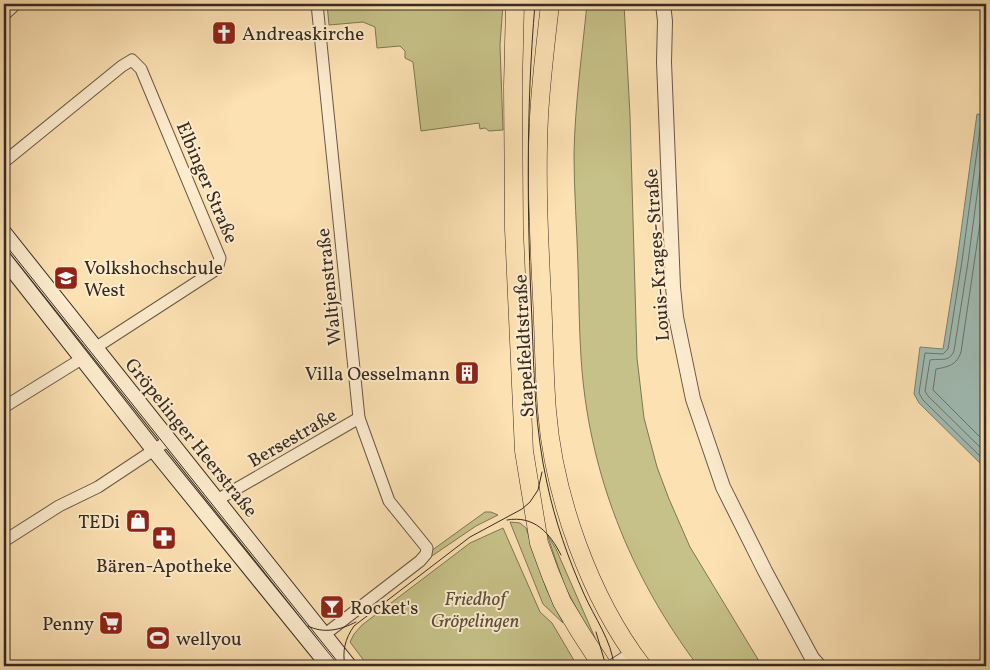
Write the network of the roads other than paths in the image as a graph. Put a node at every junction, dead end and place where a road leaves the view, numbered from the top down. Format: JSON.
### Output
{"nodes":[{"id":1,"x":16,"y":4,"type":"edge"},
{"id":2,"x":515,"y":4,"type":"edge"},
{"id":3,"x":550,"y":4,"type":"edge"},
{"id":4,"x":664,"y":4,"type":"edge"},
{"id":5,"x":670,"y":4,"type":"edge"},
{"id":6,"x":314,"y":5,"type":"edge"},
{"id":7,"x":4,"y":15,"type":"edge"},
{"id":8,"x":665,"y":21,"type":"junction"},
{"id":9,"x":4,"y":162,"type":"edge"},
{"id":10,"x":4,"y":233,"type":"edge"},
{"id":11,"x":4,"y":259,"type":"edge"},
{"id":12,"x":89,"y":353,"type":"junction"},
{"id":13,"x":4,"y":406,"type":"edge"},
{"id":14,"x":359,"y":418,"type":"junction"},
{"id":15,"x":170,"y":440,"type":"junction"},
{"id":16,"x":154,"y":450,"type":"junction"},
{"id":17,"x":217,"y":500,"type":"junction"},
{"id":18,"x":4,"y":541,"type":"edge"},
{"id":19,"x":324,"y":635,"type":"junction"},
{"id":20,"x":638,"y":660,"type":"edge"},
{"id":21,"x":329,"y":666,"type":"edge"},
{"id":22,"x":349,"y":666,"type":"edge"},
{"id":23,"x":602,"y":666,"type":"edge"},
{"id":24,"x":614,"y":666,"type":"edge"},
{"id":25,"x":819,"y":666,"type":"edge"}],
"edges":[{"from":1,"to":7,"type":"street"},
{"from":2,"to":23,"type":"main road","name":"Stapelfeldtstraße"},
{"from":3,"to":20,"type":"main road","name":"Stapelfeldtstraße"},
{"from":4,"to":8,"type":"street","name":"Louis-Krages-Straße"},
{"from":5,"to":8,"type":"street","name":"Louis-Krages-Straße"},
{"from":6,"to":14,"type":"street","name":"Waltjenstraße"},
{"from":8,"to":25,"type":"street","name":"Louis-Krages-Straße"},
{"from":9,"to":12,"type":"street","name":"Elbinger Straße"},
{"from":10,"to":12,"type":"main road","name":"Gröpelinger Heerstraße"},
{"from":11,"to":12,"type":"main road","name":"Gröpelinger Heerstraße"},
{"from":12,"to":13,"type":"street","name":"Elbinger Straße"},
{"from":12,"to":15,"type":"main road","name":"Gröpelinger Heerstraße"},
{"from":12,"to":16,"type":"main road","name":"Gröpelinger Heerstraße"},
{"from":14,"to":17,"type":"street","name":"Bersestraße"},
{"from":14,"to":19,"type":"street","name":"Waltjenstraße"},
{"from":15,"to":16,"type":"street"},
{"from":15,"to":17,"type":"main road","name":"Gröpelinger Heerstraße"},
{"from":16,"to":18,"type":"street"},
{"from":16,"to":21,"type":"main road","name":"Gröpelinger Heerstraße"},
{"from":17,"to":19,"type":"main road","name":"Gröpelinger Heerstraße"},
{"from":19,"to":22,"type":"main road","name":"Gröpelinger Heerstraße"},
{"from":20,"to":24,"type":"street"}]}
